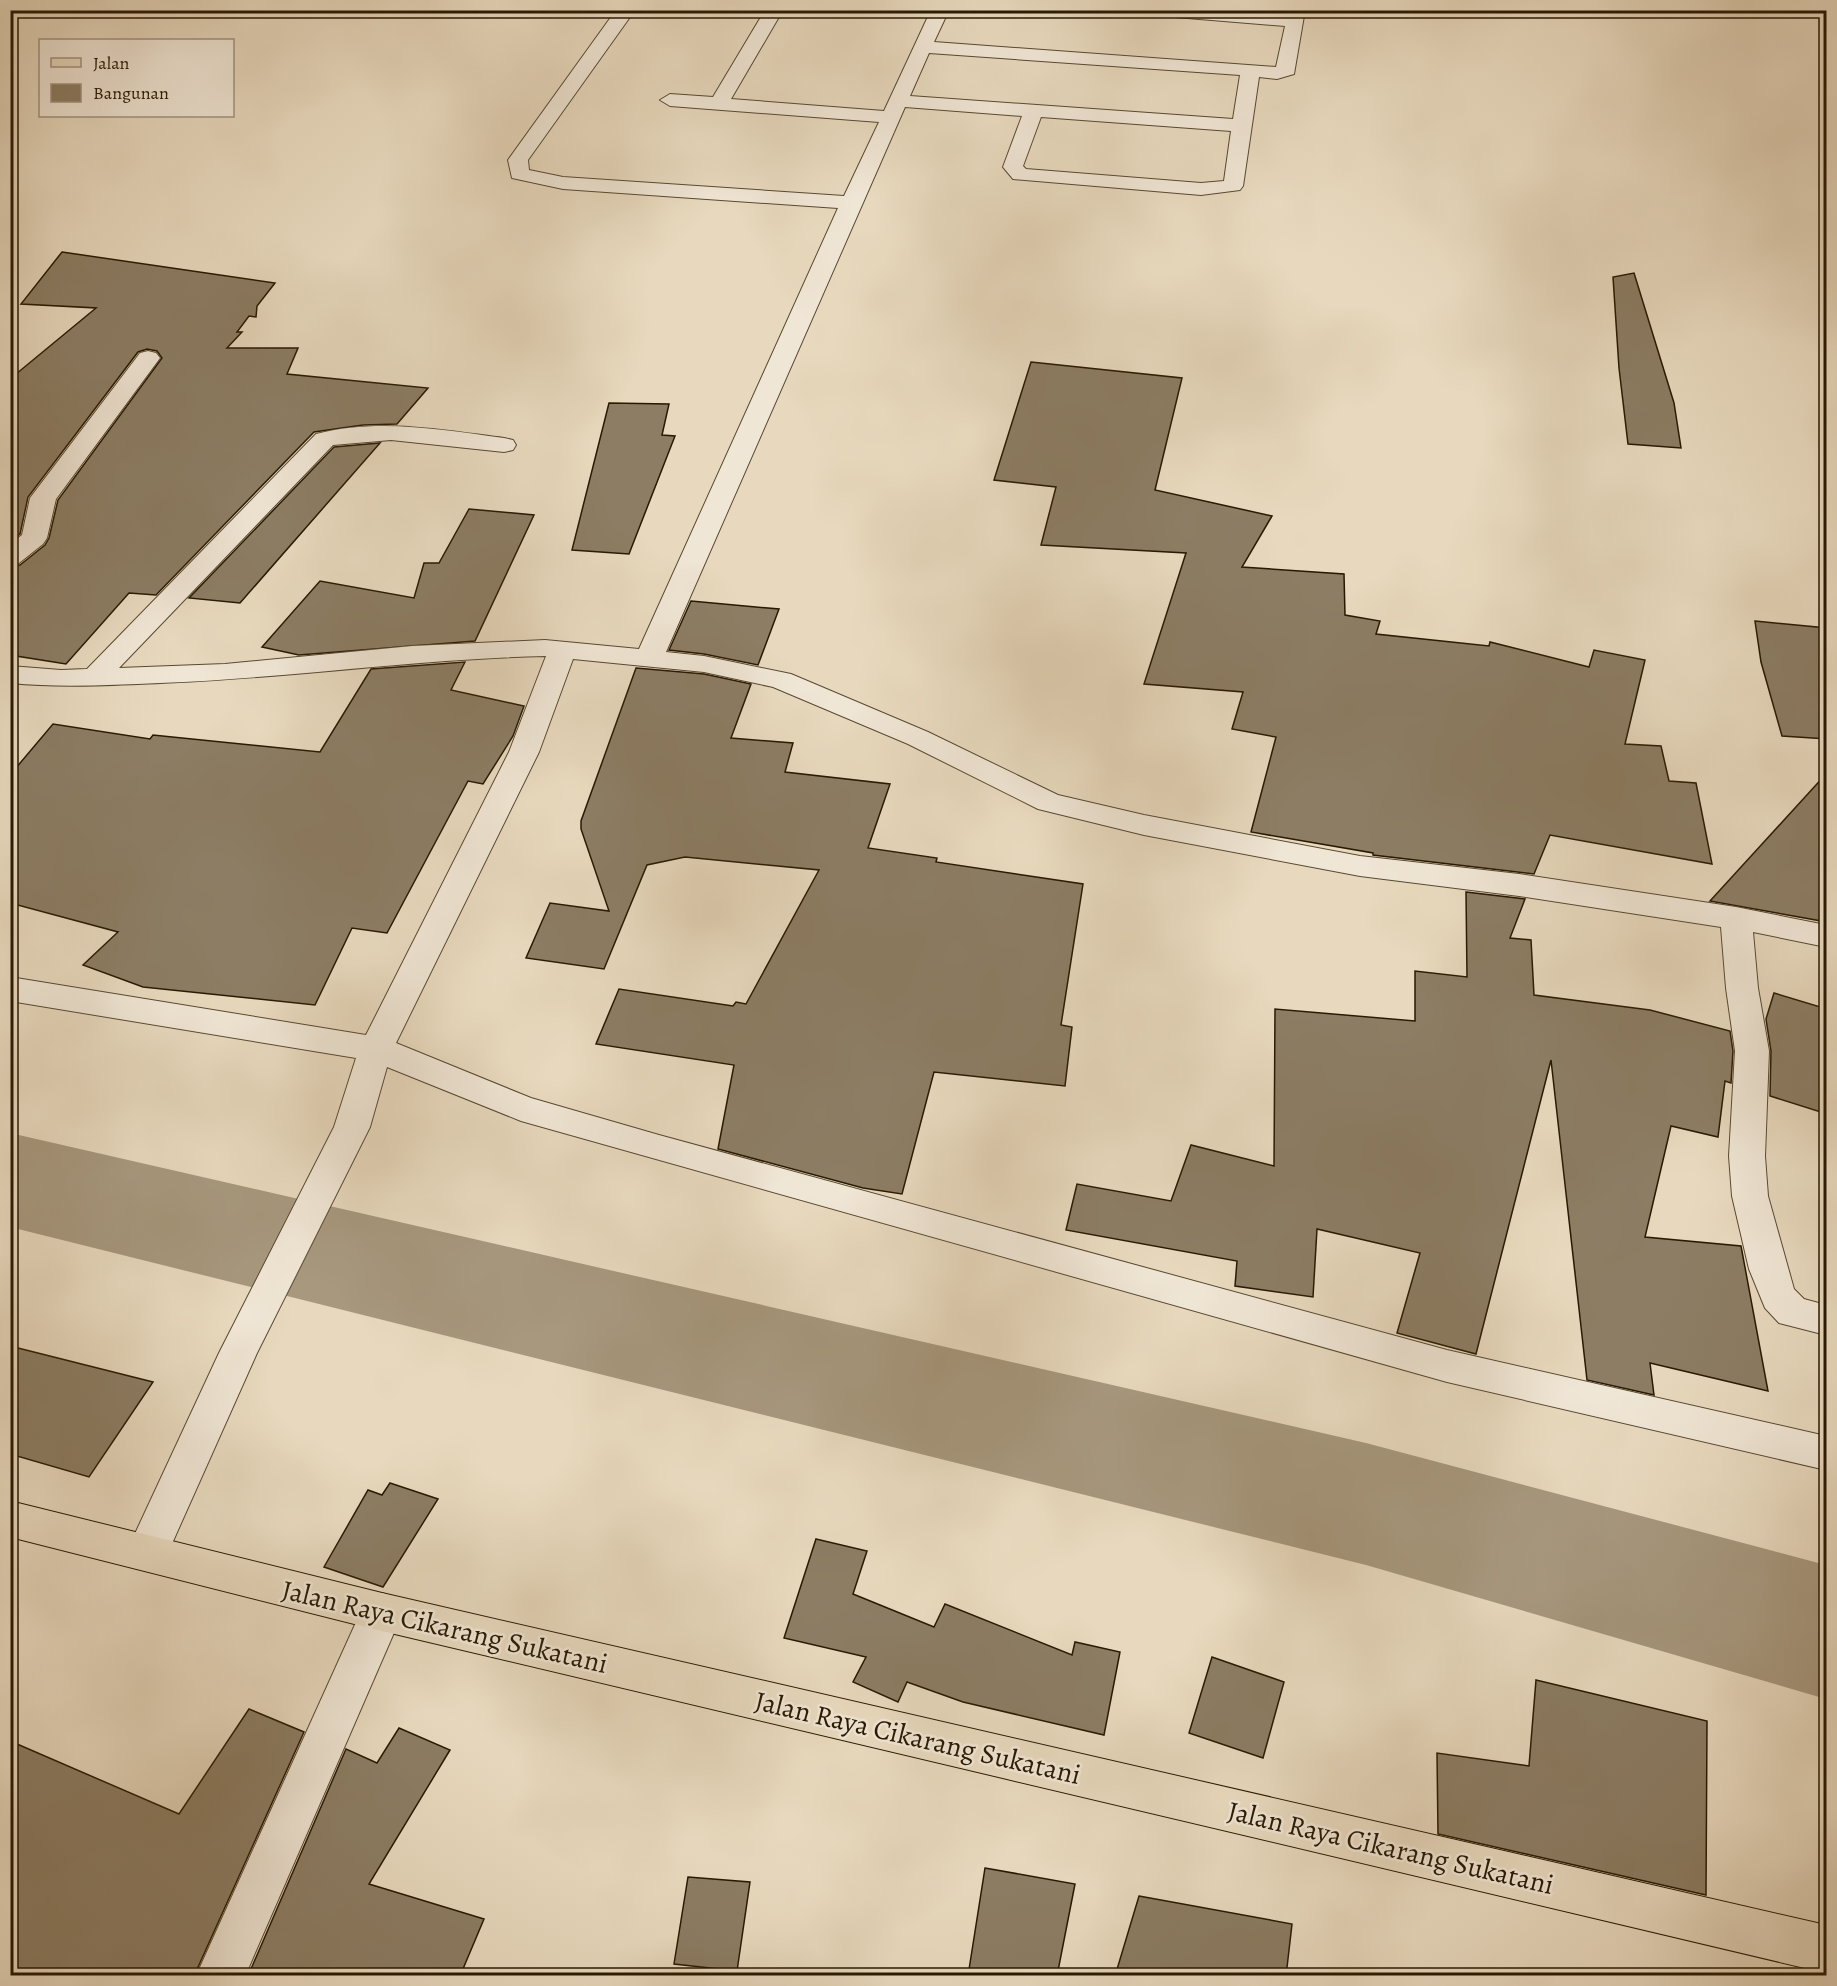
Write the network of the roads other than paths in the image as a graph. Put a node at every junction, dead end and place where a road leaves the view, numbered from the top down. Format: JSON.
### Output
{"nodes":[{"id":1,"x":626,"y":10,"type":"edge"},
{"id":2,"x":774,"y":10,"type":"edge"},
{"id":3,"x":940,"y":10,"type":"edge"},
{"id":4,"x":1151,"y":10,"type":"edge"},
{"id":5,"x":1296,"y":16,"type":"edge"},
{"id":6,"x":923,"y":47,"type":"junction"},
{"id":7,"x":1250,"y":70,"type":"junction"},
{"id":8,"x":670,"y":100,"type":"dead end"},
{"id":9,"x":718,"y":103,"type":"junction"},
{"id":10,"x":894,"y":109,"type":"junction"},
{"id":11,"x":1033,"y":112,"type":"junction"},
{"id":12,"x":1242,"y":126,"type":"junction"},
{"id":13,"x":851,"y":203,"type":"junction"},
{"id":14,"x":148,"y":358,"type":"dead end"},
{"id":15,"x":504,"y":445,"type":"dead end"},
{"id":16,"x":10,"y":557,"type":"edge"},
{"id":17,"x":562,"y":650,"type":"junction"},
{"id":18,"x":649,"y":659,"type":"junction"},
{"id":19,"x":10,"y":674,"type":"edge"},
{"id":20,"x":95,"y":677,"type":"junction"},
{"id":21,"x":1736,"y":918,"type":"junction"},
{"id":22,"x":1827,"y":936,"type":"edge"},
{"id":23,"x":10,"y":988,"type":"edge"},
{"id":24,"x":376,"y":1049,"type":"junction"},
{"id":25,"x":1827,"y":1320,"type":"edge"},
{"id":26,"x":1827,"y":1453,"type":"edge"},
{"id":27,"x":10,"y":1519,"type":"edge"},
{"id":28,"x":147,"y":1554,"type":"junction"},
{"id":29,"x":382,"y":1612,"type":"junction"},
{"id":30,"x":1827,"y":1949,"type":"edge"},
{"id":31,"x":220,"y":1976,"type":"edge"}],
"edges":[{"from":1,"to":13,"type":"street"},
{"from":2,"to":9,"type":"street"},
{"from":3,"to":6,"type":"street"},
{"from":4,"to":5,"type":"street"},
{"from":5,"to":7,"type":"street"},
{"from":6,"to":7,"type":"street"},
{"from":6,"to":10,"type":"street"},
{"from":7,"to":12,"type":"street"},
{"from":8,"to":9,"type":"street"},
{"from":9,"to":10,"type":"street"},
{"from":10,"to":11,"type":"street"},
{"from":10,"to":13,"type":"street"},
{"from":11,"to":12,"type":"street"},
{"from":11,"to":12,"type":"street"},
{"from":13,"to":18,"type":"street"},
{"from":14,"to":16,"type":"street"},
{"from":15,"to":20,"type":"street"},
{"from":17,"to":18,"type":"street"},
{"from":17,"to":20,"type":"street"},
{"from":17,"to":24,"type":"street"},
{"from":18,"to":21,"type":"street"},
{"from":19,"to":20,"type":"street"},
{"from":21,"to":22,"type":"street"},
{"from":21,"to":25,"type":"street"},
{"from":23,"to":24,"type":"street"},
{"from":24,"to":26,"type":"street"},
{"from":24,"to":28,"type":"street"},
{"from":27,"to":28,"type":"main road","name":"Jalan Raya Cikarang Sukatani"},
{"from":28,"to":29,"type":"main road","name":"Jalan Raya Cikarang Sukatani"},
{"from":29,"to":30,"type":"main road","name":"Jalan Raya Cikarang Sukatani"},
{"from":29,"to":31,"type":"street"}]}
